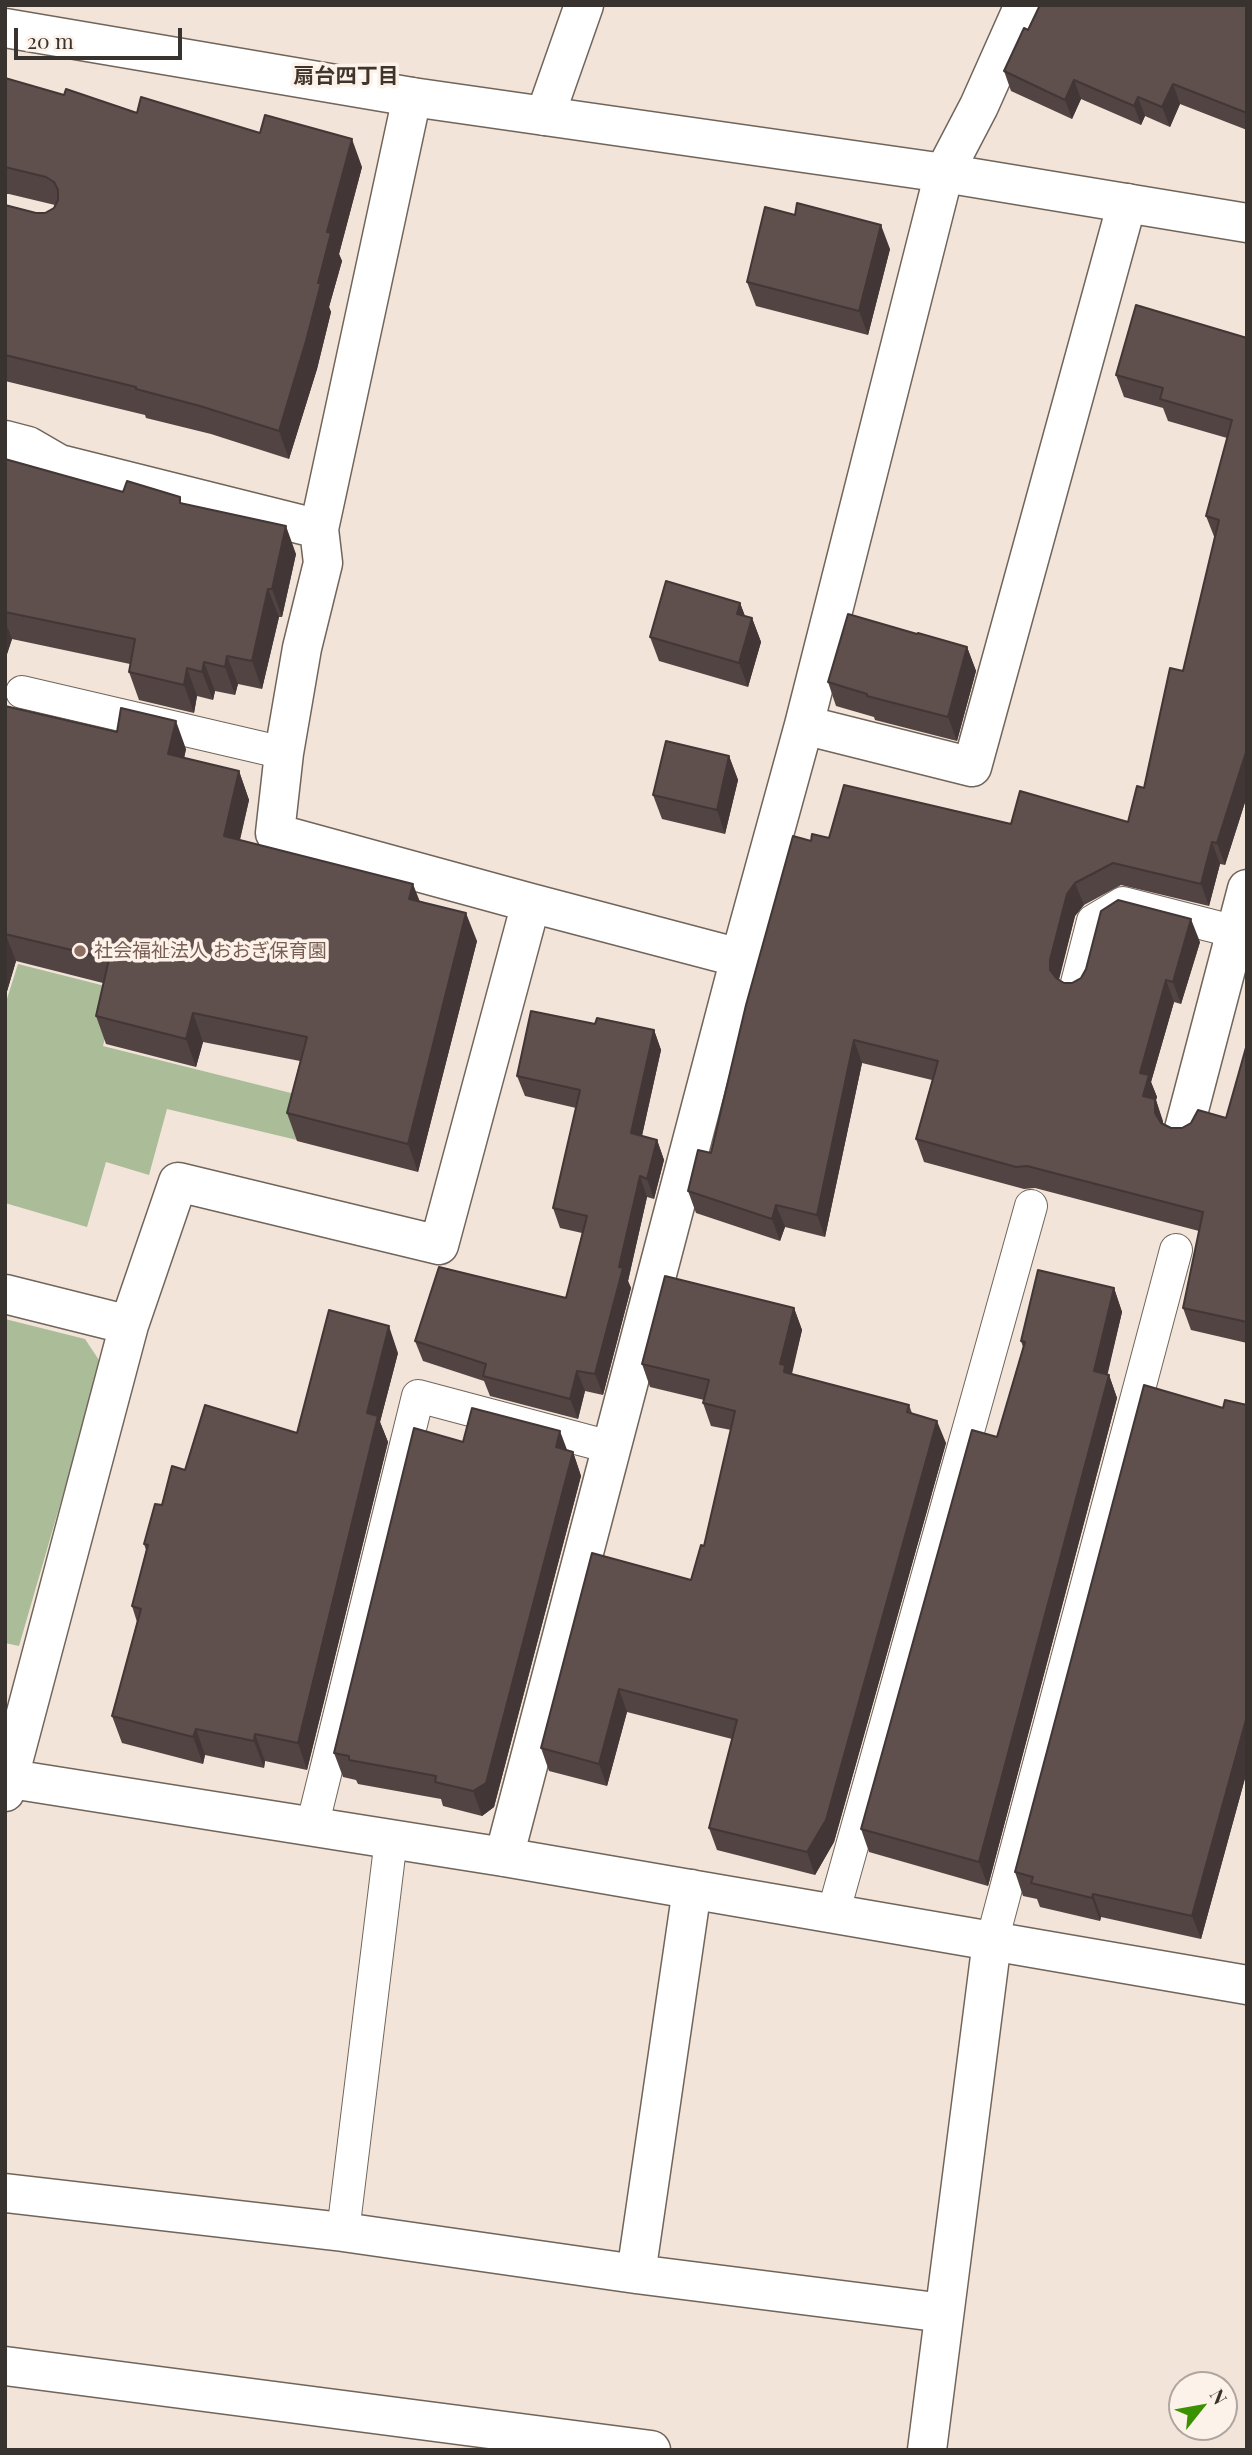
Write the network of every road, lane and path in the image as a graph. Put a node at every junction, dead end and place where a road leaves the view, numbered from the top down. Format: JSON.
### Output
{"nodes":[{"id":1,"x":584,"y":5,"type":"edge"},
{"id":2,"x":1024,"y":5,"type":"edge"},
{"id":3,"x":5,"y":28,"type":"edge"},
{"id":4,"x":412,"y":97,"type":"junction"},
{"id":5,"x":545,"y":116,"type":"junction"},
{"id":6,"x":944,"y":173,"type":"junction"},
{"id":7,"x":1127,"y":203,"type":"junction"},
{"id":8,"x":1247,"y":223,"type":"edge"},
{"id":9,"x":5,"y":440,"type":"edge"},
{"id":10,"x":318,"y":529,"type":"junction"},
{"id":11,"x":22,"y":692,"type":"dead end"},
{"id":12,"x":804,"y":725,"type":"junction"},
{"id":13,"x":284,"y":753,"type":"junction"},
{"id":14,"x":1247,"y":889,"type":"edge"},
{"id":15,"x":531,"y":903,"type":"junction"},
{"id":16,"x":1236,"y":932,"type":"junction"},
{"id":17,"x":740,"y":958,"type":"junction"},
{"id":18,"x":1076,"y":987,"type":"edge"},
{"id":19,"x":1184,"y":1129,"type":"edge"},
{"id":20,"x":1031,"y":1206,"type":"dead end"},
{"id":21,"x":1176,"y":1250,"type":"dead end"},
{"id":22,"x":5,"y":1294,"type":"edge"},
{"id":23,"x":129,"y":1325,"type":"junction"},
{"id":24,"x":610,"y":1447,"type":"junction"},
{"id":25,"x":6,"y":1783,"type":"edge"},
{"id":26,"x":312,"y":1827,"type":"junction"},
{"id":27,"x":391,"y":1839,"type":"junction"},
{"id":28,"x":504,"y":1857,"type":"junction"},
{"id":29,"x":692,"y":1889,"type":"junction"},
{"id":30,"x":833,"y":1914,"type":"junction"},
{"id":31,"x":992,"y":1941,"type":"junction"},
{"id":32,"x":1245,"y":1978,"type":"edge"},
{"id":33,"x":5,"y":2193,"type":"edge"},
{"id":34,"x":342,"y":2232,"type":"junction"},
{"id":35,"x":636,"y":2274,"type":"junction"},
{"id":36,"x":944,"y":2313,"type":"junction"},
{"id":37,"x":5,"y":2365,"type":"edge"},
{"id":38,"x":651,"y":2450,"type":"edge"},
{"id":39,"x":927,"y":2450,"type":"edge"}],
"edges":[{"from":1,"to":5,"type":"street"},
{"from":2,"to":6,"type":"street"},
{"from":3,"to":4,"type":"street"},
{"from":4,"to":5,"type":"street"},
{"from":4,"to":10,"type":"street"},
{"from":5,"to":6,"type":"street"},
{"from":6,"to":7,"type":"street"},
{"from":6,"to":12,"type":"street"},
{"from":7,"to":8,"type":"street"},
{"from":7,"to":12,"type":"street"},
{"from":9,"to":10,"type":"street"},
{"from":10,"to":13,"type":"street"},
{"from":11,"to":13,"type":"lane"},
{"from":12,"to":17,"type":"street"},
{"from":13,"to":15,"type":"street"},
{"from":14,"to":16,"type":"street"},
{"from":15,"to":17,"type":"street"},
{"from":15,"to":23,"type":"street"},
{"from":16,"to":18,"type":"lane"},
{"from":16,"to":19,"type":"street"},
{"from":17,"to":24,"type":"street"},
{"from":20,"to":30,"type":"lane"},
{"from":21,"to":31,"type":"lane"},
{"from":22,"to":23,"type":"street"},
{"from":23,"to":25,"type":"street"},
{"from":24,"to":26,"type":"lane"},
{"from":24,"to":28,"type":"street"},
{"from":25,"to":26,"type":"street"},
{"from":26,"to":27,"type":"street"},
{"from":27,"to":28,"type":"street"},
{"from":27,"to":34,"type":"lane"},
{"from":28,"to":29,"type":"street"},
{"from":29,"to":30,"type":"street"},
{"from":29,"to":35,"type":"street"},
{"from":30,"to":31,"type":"street"},
{"from":31,"to":32,"type":"street"},
{"from":31,"to":36,"type":"street"},
{"from":33,"to":34,"type":"street"},
{"from":34,"to":35,"type":"street"},
{"from":35,"to":36,"type":"street"},
{"from":36,"to":39,"type":"street"},
{"from":37,"to":38,"type":"street"}]}
